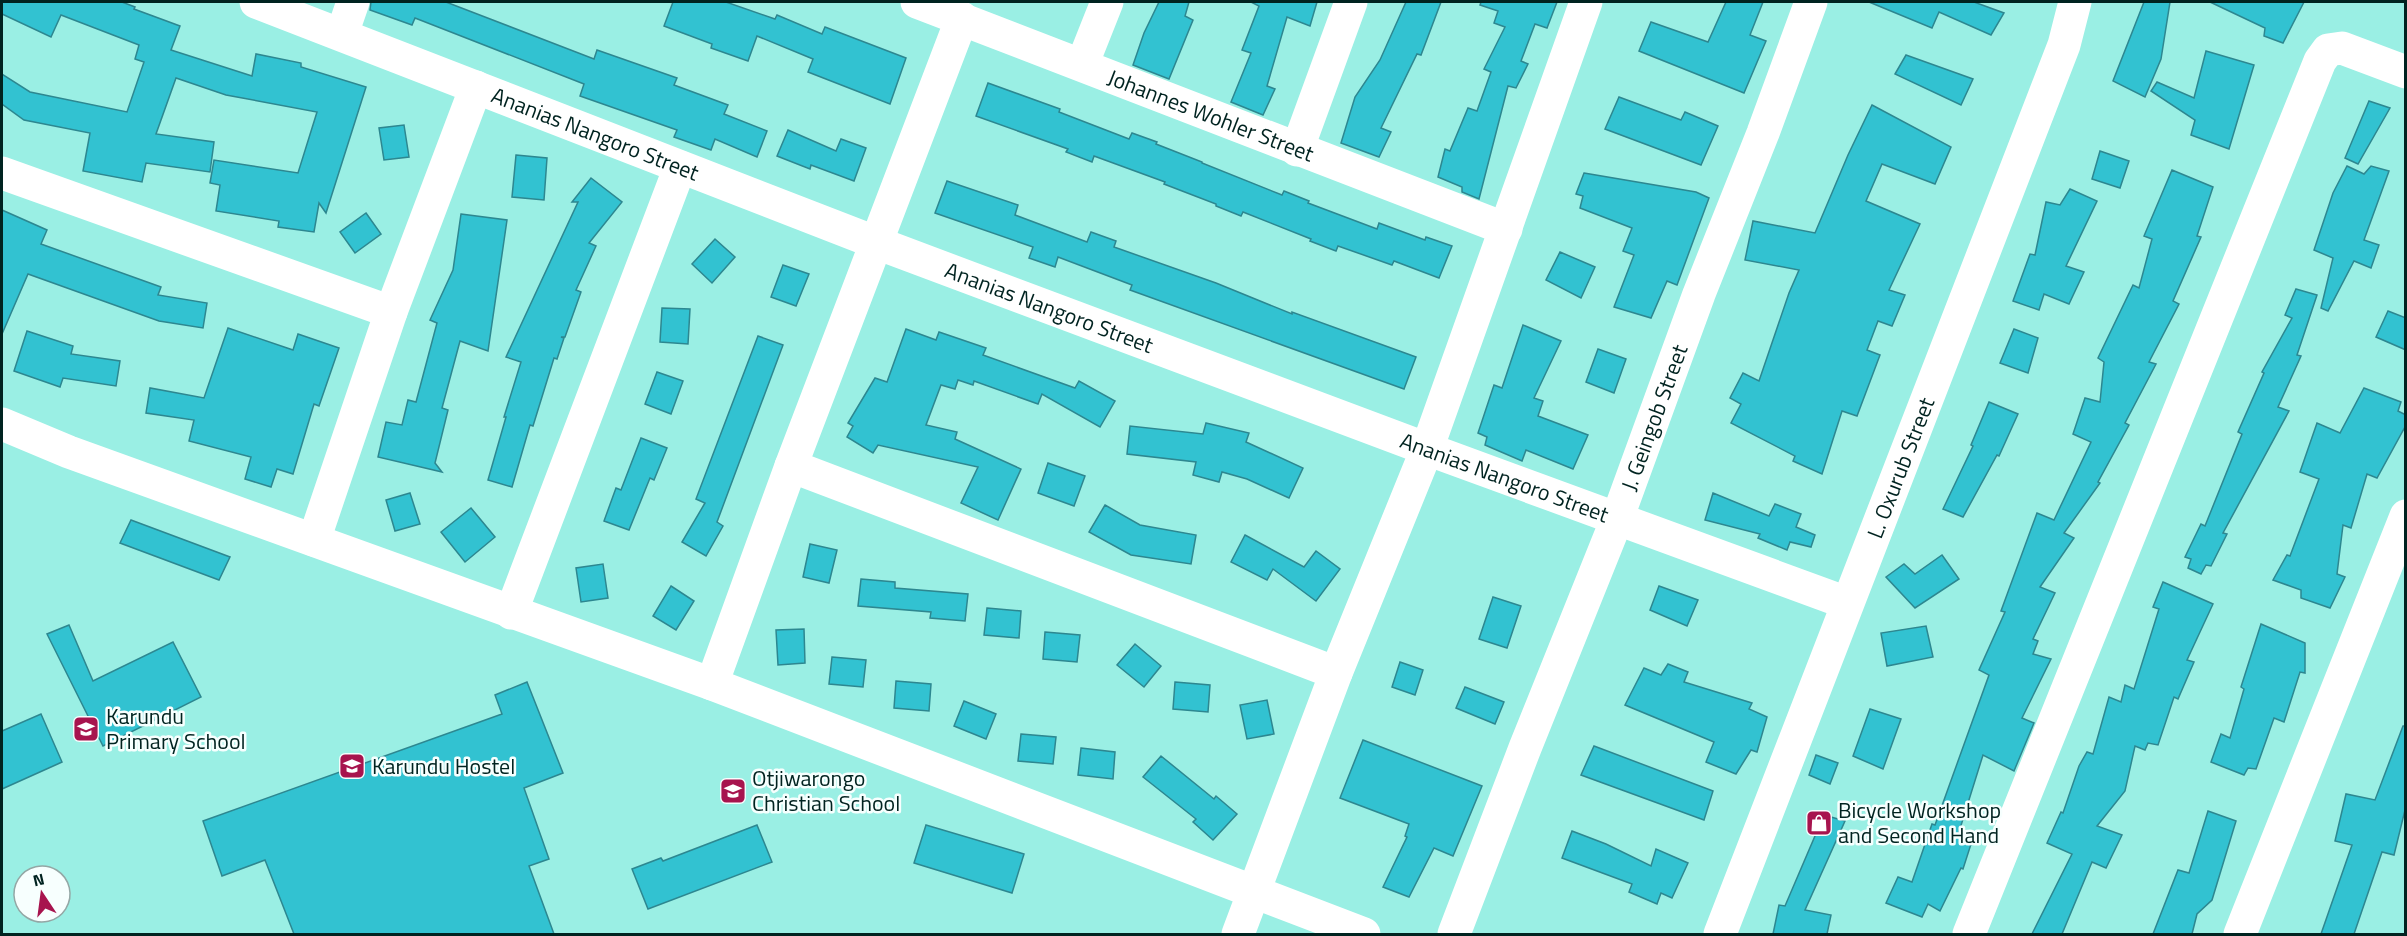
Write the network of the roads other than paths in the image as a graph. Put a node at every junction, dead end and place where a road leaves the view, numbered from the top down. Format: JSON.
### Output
{"nodes":[{"id":1,"x":256,"y":2,"type":"edge"},
{"id":2,"x":353,"y":2,"type":"edge"},
{"id":3,"x":917,"y":2,"type":"edge"},
{"id":4,"x":1107,"y":2,"type":"edge"},
{"id":5,"x":1351,"y":2,"type":"edge"},
{"id":6,"x":1586,"y":2,"type":"edge"},
{"id":7,"x":1811,"y":2,"type":"edge"},
{"id":8,"x":2074,"y":2,"type":"edge"},
{"id":9,"x":962,"y":18,"type":"junction"},
{"id":10,"x":342,"y":34,"type":"junction"},
{"id":11,"x":1082,"y":65,"type":"junction"},
{"id":12,"x":2406,"y":72,"type":"edge"},
{"id":13,"x":476,"y":87,"type":"junction"},
{"id":14,"x":1297,"y":150,"type":"junction"},
{"id":15,"x":680,"y":167,"type":"junction"},
{"id":16,"x":2,"y":173,"type":"edge"},
{"id":17,"x":1506,"y":229,"type":"junction"},
{"id":18,"x":878,"y":243,"type":"junction"},
{"id":19,"x":391,"y":312,"type":"junction"},
{"id":20,"x":2,"y":424,"type":"edge"},
{"id":21,"x":1427,"y":449,"type":"junction"},
{"id":22,"x":791,"y":466,"type":"junction"},
{"id":23,"x":2406,"y":516,"type":"edge"},
{"id":24,"x":1617,"y":519,"type":"junction"},
{"id":25,"x":314,"y":540,"type":"junction"},
{"id":26,"x":2393,"y":583,"type":"edge"},
{"id":27,"x":1847,"y":603,"type":"junction"},
{"id":28,"x":511,"y":613,"type":"junction"},
{"id":29,"x":1336,"y":673,"type":"junction"},
{"id":30,"x":712,"y":684,"type":"junction"},
{"id":31,"x":1253,"y":892,"type":"junction"},
{"id":32,"x":1238,"y":934,"type":"edge"},
{"id":33,"x":1364,"y":934,"type":"edge"},
{"id":34,"x":1454,"y":934,"type":"edge"},
{"id":35,"x":1720,"y":934,"type":"edge"},
{"id":36,"x":1969,"y":934,"type":"edge"},
{"id":37,"x":2240,"y":934,"type":"edge"}],
"edges":[{"from":1,"to":10,"type":"street","name":"Ananias Nangoro Street"},
{"from":2,"to":10,"type":"street"},
{"from":3,"to":9,"type":"street","name":"Johannes Wohler Street"},
{"from":4,"to":11,"type":"street"},
{"from":5,"to":14,"type":"street"},
{"from":6,"to":17,"type":"street"},
{"from":7,"to":24,"type":"street","name":"J. Geingob Street"},
{"from":8,"to":27,"type":"street","name":"L. Oxurub Street"},
{"from":9,"to":11,"type":"street","name":"Johannes Wohler Street"},
{"from":9,"to":18,"type":"street"},
{"from":10,"to":13,"type":"street","name":"Ananias Nangoro Street"},
{"from":11,"to":14,"type":"street","name":"Johannes Wohler Street"},
{"from":12,"to":36,"type":"street"},
{"from":13,"to":15,"type":"street","name":"Ananias Nangoro Street"},
{"from":13,"to":19,"type":"street"},
{"from":14,"to":17,"type":"street","name":"Johannes Wohler Street"},
{"from":15,"to":18,"type":"street","name":"Ananias Nangoro Street"},
{"from":15,"to":28,"type":"street"},
{"from":16,"to":19,"type":"street"},
{"from":17,"to":21,"type":"street"},
{"from":18,"to":21,"type":"street","name":"Ananias Nangoro Street"},
{"from":18,"to":22,"type":"street"},
{"from":19,"to":25,"type":"street"},
{"from":20,"to":25,"type":"street"},
{"from":21,"to":24,"type":"street","name":"Ananias Nangoro Street"},
{"from":21,"to":29,"type":"street"},
{"from":22,"to":29,"type":"street"},
{"from":22,"to":30,"type":"street"},
{"from":23,"to":26,"type":"street"},
{"from":24,"to":27,"type":"street","name":"Ananias Nangoro Street"},
{"from":24,"to":34,"type":"street","name":"J. Geingob Street"},
{"from":25,"to":28,"type":"street"},
{"from":26,"to":37,"type":"street"},
{"from":27,"to":35,"type":"street","name":"L. Oxurub Street"},
{"from":28,"to":30,"type":"street"},
{"from":29,"to":31,"type":"street"},
{"from":30,"to":31,"type":"street"},
{"from":31,"to":32,"type":"street"},
{"from":31,"to":33,"type":"street"}]}
